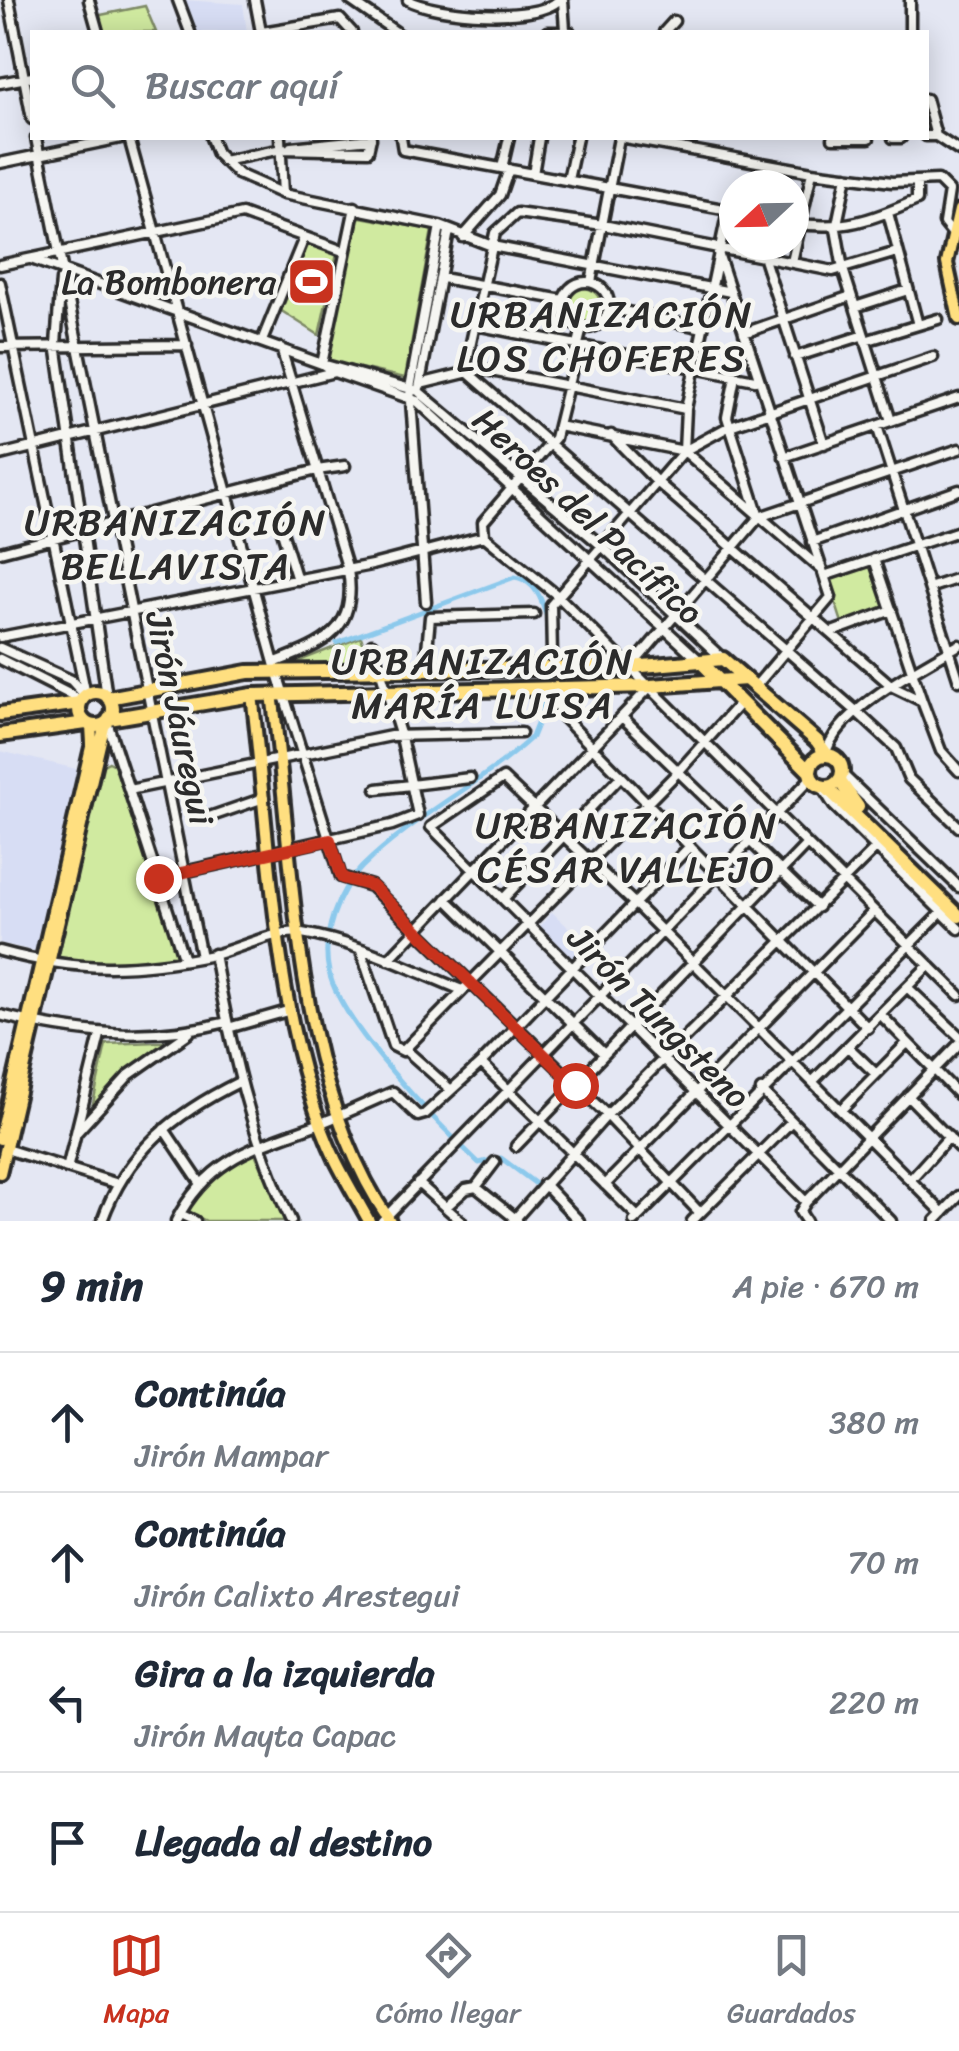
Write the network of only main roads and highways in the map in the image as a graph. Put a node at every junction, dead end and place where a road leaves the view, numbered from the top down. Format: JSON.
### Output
{"nodes":[{"id":1,"x":959,"y":210,"type":"edge"},
{"id":2,"x":959,"y":319,"type":"edge"},
{"id":3,"x":702,"y":663,"type":"junction"},
{"id":4,"x":721,"y":683,"type":"junction"},
{"id":5,"x":751,"y":683,"type":"junction"},
{"id":6,"x":280,"y":694,"type":"junction"},
{"id":7,"x":252,"y":695,"type":"junction"},
{"id":8,"x":108,"y":697,"type":"junction"},
{"id":9,"x":83,"y":698,"type":"junction"},
{"id":10,"x":0,"y":714,"type":"edge"},
{"id":11,"x":99,"y":722,"type":"junction"},
{"id":12,"x":0,"y":735,"type":"edge"},
{"id":13,"x":826,"y":754,"type":"junction"},
{"id":14,"x":825,"y":780,"type":"junction"},
{"id":15,"x":959,"y":908,"type":"edge"},
{"id":16,"x":959,"y":916,"type":"edge"},
{"id":17,"x":32,"y":1023,"type":"junction"},
{"id":18,"x":4,"y":1106,"type":"edge"},
{"id":19,"x":3,"y":1144,"type":"edge"},
{"id":20,"x":0,"y":1174,"type":"edge"},
{"id":21,"x":386,"y":1219,"type":"edge"},
{"id":22,"x":369,"y":1221,"type":"edge"}],
"edges":[{"from":1,"to":2,"type":"main road"},
{"from":3,"to":4,"type":"highway","name":"Heroes del Pacífico"},
{"from":3,"to":5,"type":"highway"},
{"from":3,"to":8,"type":"highway"},
{"from":4,"to":5,"type":"highway"},
{"from":4,"to":6,"type":"highway"},
{"from":4,"to":14,"type":"highway","name":"Heroes del Pacífico"},
{"from":5,"to":13,"type":"highway"},
{"from":6,"to":7,"type":"highway"},
{"from":6,"to":21,"type":"main road"},
{"from":7,"to":11,"type":"highway"},
{"from":7,"to":22,"type":"main road"},
{"from":8,"to":9,"type":"highway"},
{"from":8,"to":11,"type":"highway"},
{"from":9,"to":10,"type":"highway"},
{"from":9,"to":11,"type":"highway"},
{"from":11,"to":12,"type":"highway"},
{"from":11,"to":17,"type":"main road"},
{"from":13,"to":14,"type":"highway"},
{"from":13,"to":14,"type":"highway"},
{"from":14,"to":15,"type":"highway"},
{"from":14,"to":16,"type":"highway"},
{"from":17,"to":18,"type":"main road"},
{"from":17,"to":19,"type":"main road"},
{"from":18,"to":19,"type":"main road"},
{"from":19,"to":20,"type":"main road"}]}
